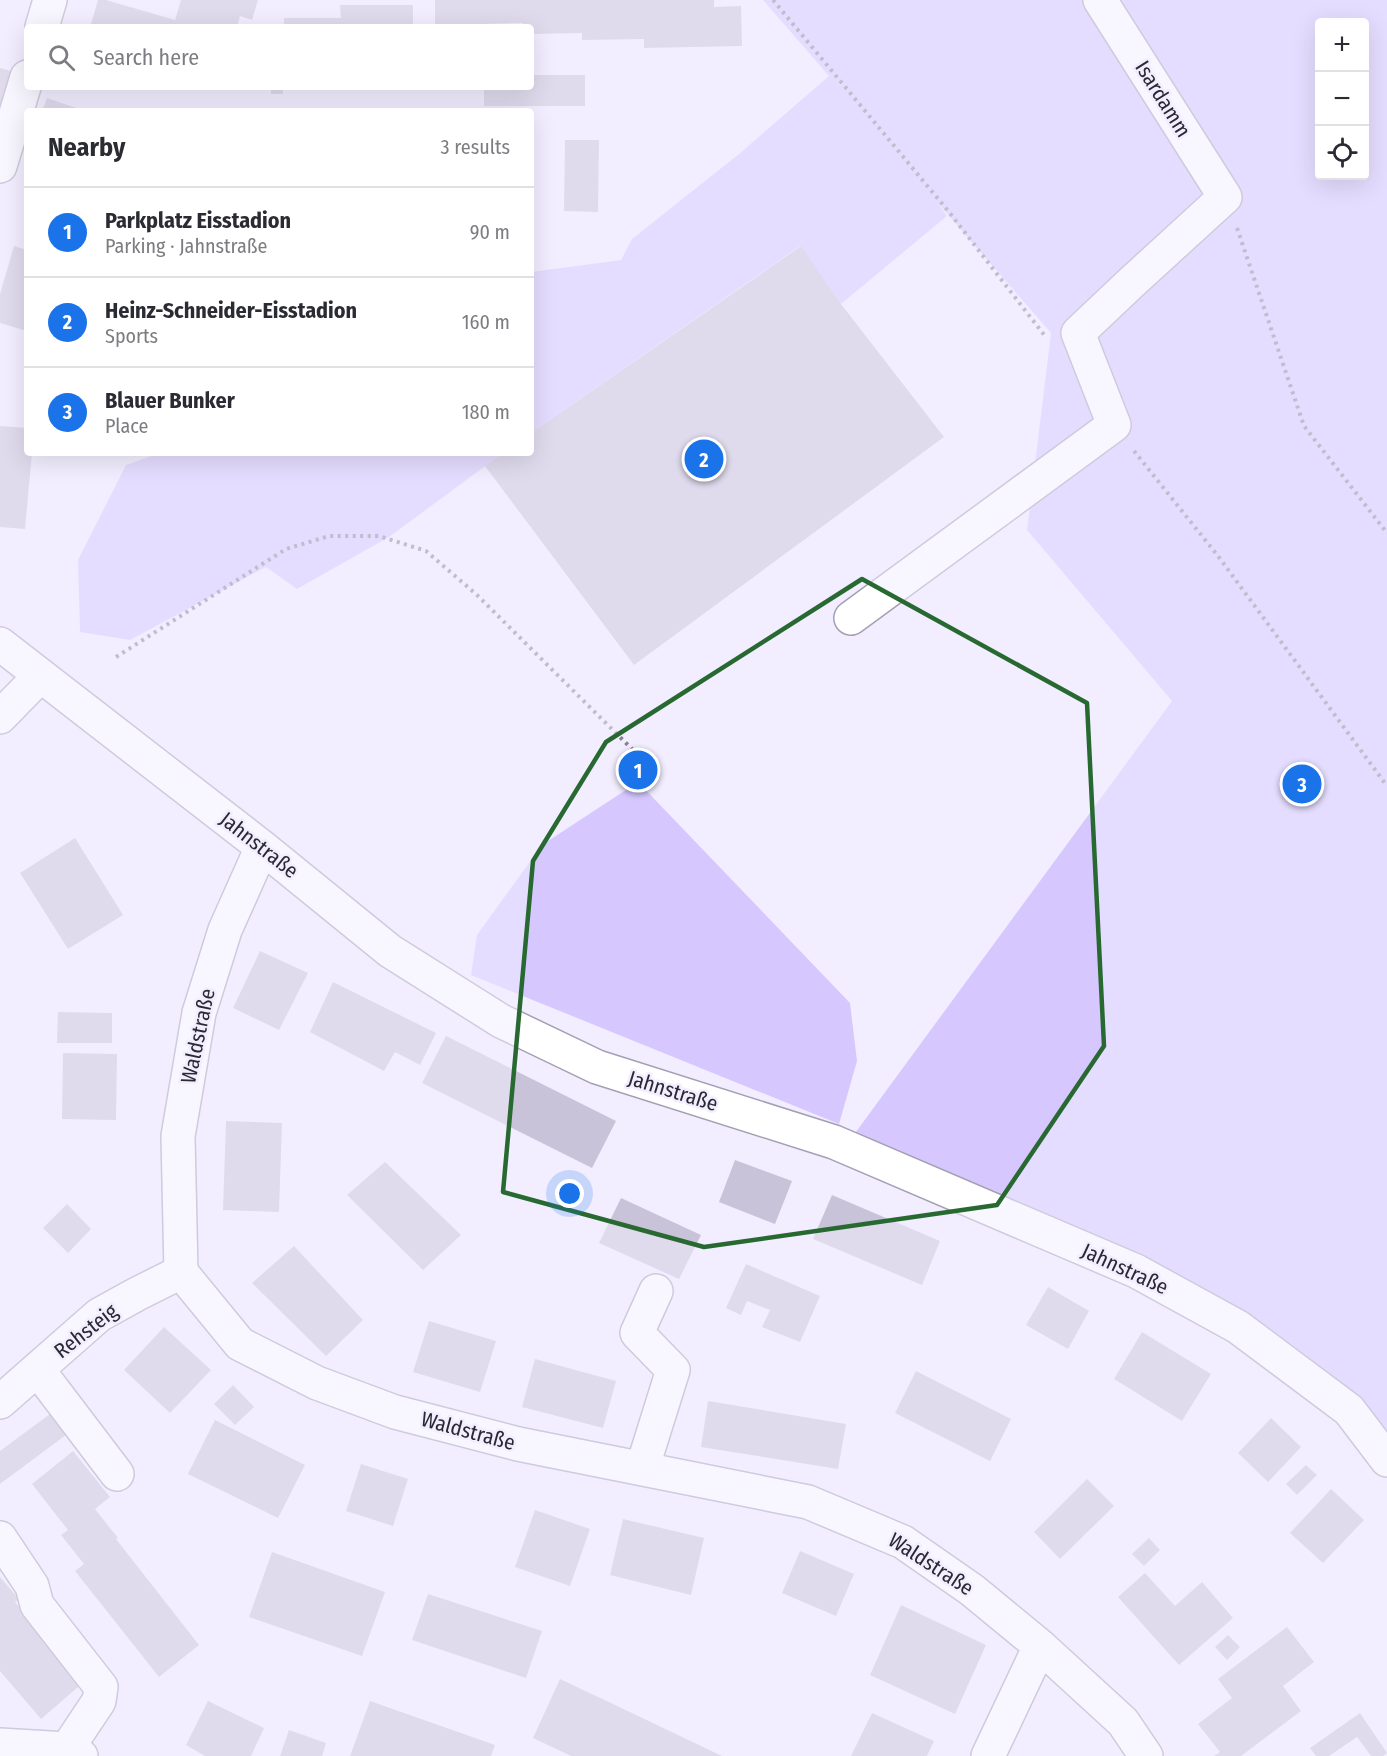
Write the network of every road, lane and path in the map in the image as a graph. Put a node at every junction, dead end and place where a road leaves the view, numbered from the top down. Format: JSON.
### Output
{"nodes":[{"id":1,"x":50,"y":0,"type":"edge"},
{"id":2,"x":772,"y":0,"type":"edge"},
{"id":3,"x":1100,"y":0,"type":"edge"},
{"id":4,"x":43,"y":24,"type":"edge"},
{"id":5,"x":24,"y":87,"type":"edge"},
{"id":6,"x":0,"y":166,"type":"edge"},
{"id":7,"x":1226,"y":197,"type":"junction"},
{"id":8,"x":1050,"y":342,"type":"dead end"},
{"id":9,"x":1114,"y":425,"type":"junction"},
{"id":10,"x":1387,"y":533,"type":"edge"},
{"id":11,"x":851,"y":618,"type":"dead end"},
{"id":12,"x":0,"y":644,"type":"edge"},
{"id":13,"x":116,"y":657,"type":"dead end"},
{"id":14,"x":40,"y":676,"type":"junction"},
{"id":15,"x":0,"y":717,"type":"edge"},
{"id":16,"x":642,"y":759,"type":"dead end"},
{"id":17,"x":1387,"y":786,"type":"edge"},
{"id":18,"x":262,"y":847,"type":"junction"},
{"id":19,"x":181,"y":1272,"type":"junction"},
{"id":20,"x":656,"y":1292,"type":"dead end"},
{"id":21,"x":38,"y":1370,"type":"junction"},
{"id":22,"x":0,"y":1402,"type":"edge"},
{"id":23,"x":1387,"y":1460,"type":"edge"},
{"id":24,"x":642,"y":1469,"type":"junction"},
{"id":25,"x":117,"y":1474,"type":"dead end"},
{"id":26,"x":0,"y":1538,"type":"edge"},
{"id":27,"x":1040,"y":1646,"type":"junction"},
{"id":28,"x":0,"y":1745,"type":"edge"},
{"id":29,"x":74,"y":1753,"type":"edge"},
{"id":30,"x":988,"y":1756,"type":"edge"},
{"id":31,"x":1146,"y":1756,"type":"edge"}],
"edges":[{"from":1,"to":4,"type":"street"},
{"from":2,"to":8,"type":"path"},
{"from":3,"to":7,"type":"street","name":"Isardamm"},
{"from":5,"to":6,"type":"street"},
{"from":7,"to":9,"type":"street"},
{"from":7,"to":10,"type":"path"},
{"from":9,"to":11,"type":"street"},
{"from":9,"to":17,"type":"path"},
{"from":12,"to":14,"type":"street","name":"Jahnstraße"},
{"from":13,"to":16,"type":"path"},
{"from":14,"to":15,"type":"street"},
{"from":14,"to":18,"type":"street","name":"Jahnstraße"},
{"from":18,"to":19,"type":"street","name":"Waldstraße"},
{"from":18,"to":23,"type":"street","name":"Jahnstraße"},
{"from":19,"to":21,"type":"street","name":"Rehsteig"},
{"from":19,"to":24,"type":"street","name":"Waldstraße"},
{"from":20,"to":24,"type":"street"},
{"from":21,"to":22,"type":"street","name":"Rehsteig"},
{"from":21,"to":25,"type":"street"},
{"from":24,"to":27,"type":"street","name":"Waldstraße"},
{"from":26,"to":29,"type":"street"},
{"from":27,"to":30,"type":"street"},
{"from":27,"to":31,"type":"street","name":"Waldstraße"},
{"from":28,"to":29,"type":"street"}]}
